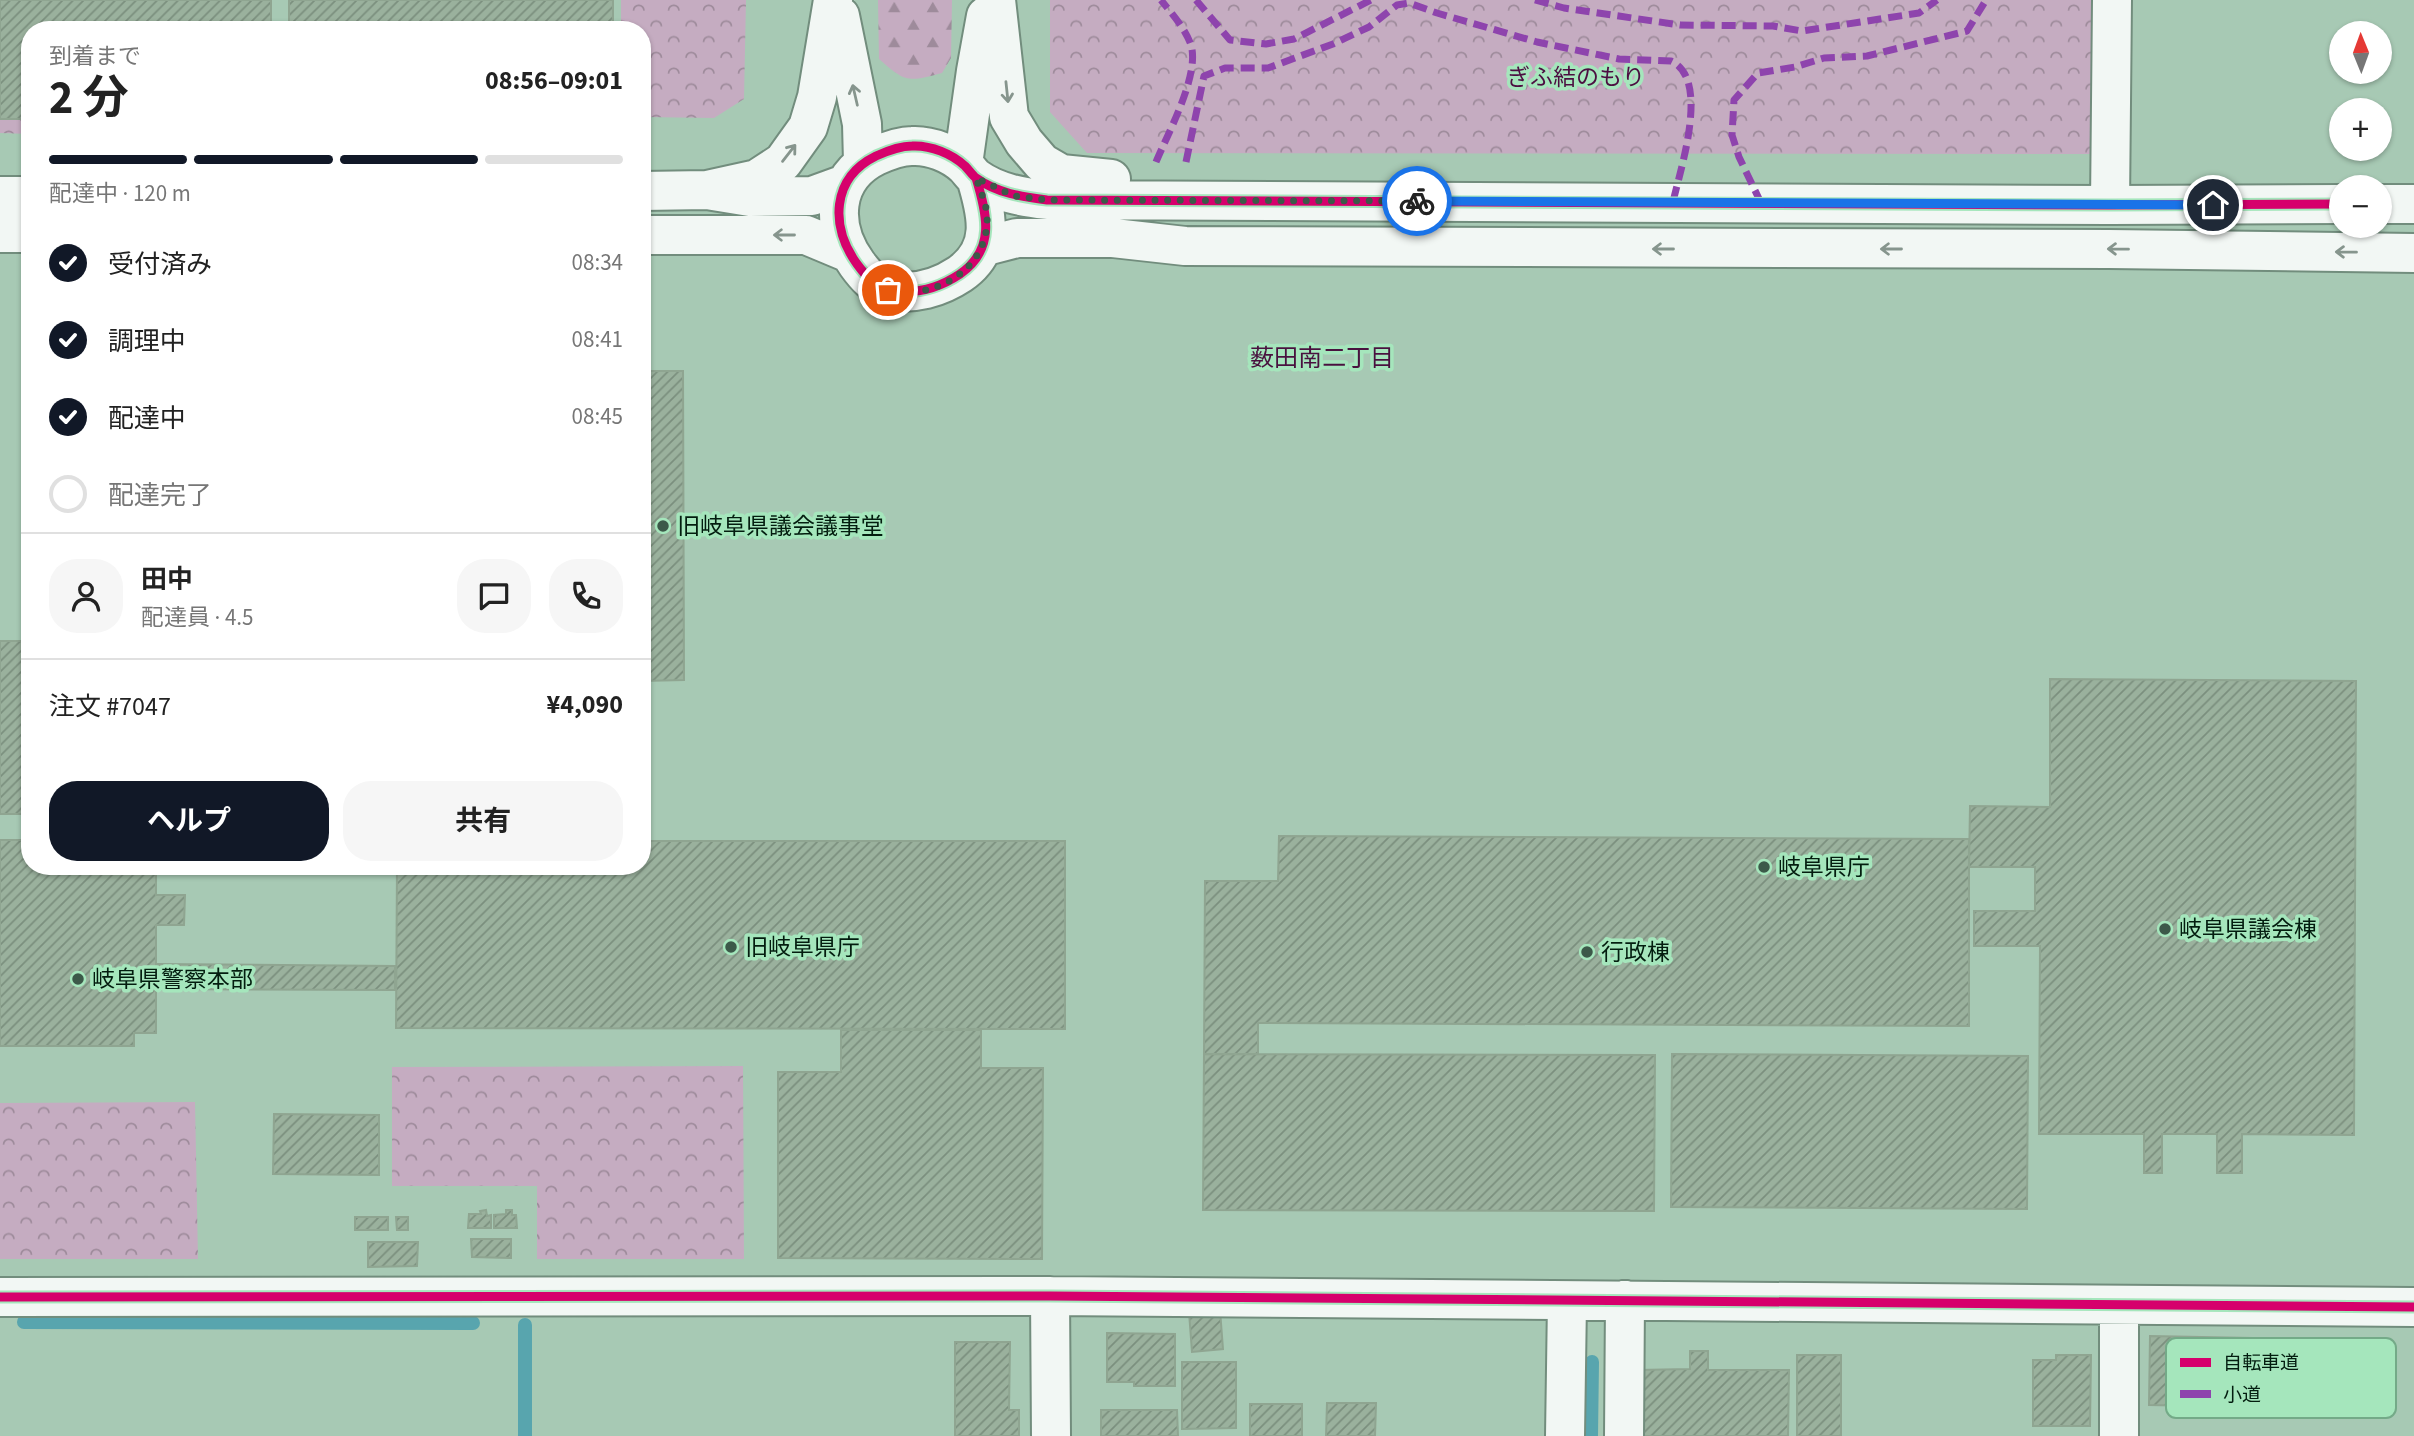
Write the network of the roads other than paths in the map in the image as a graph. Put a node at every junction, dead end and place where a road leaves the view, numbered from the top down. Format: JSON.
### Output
{"nodes":[{"id":1,"x":835,"y":0,"type":"edge"},
{"id":2,"x":989,"y":0,"type":"edge"},
{"id":3,"x":996,"y":0,"type":"edge"},
{"id":4,"x":2112,"y":0,"type":"edge"},
{"id":5,"x":970,"y":171,"type":"junction"},
{"id":6,"x":854,"y":173,"type":"junction"},
{"id":7,"x":707,"y":190,"type":"junction"},
{"id":8,"x":651,"y":191,"type":"edge"},
{"id":9,"x":21,"y":196,"type":"edge"},
{"id":10,"x":0,"y":197,"type":"edge"},
{"id":11,"x":1237,"y":201,"type":"junction"},
{"id":12,"x":2329,"y":204,"type":"edge"},
{"id":13,"x":2392,"y":204,"type":"edge"},
{"id":14,"x":2414,"y":204,"type":"edge"},
{"id":15,"x":2110,"y":205,"type":"junction"},
{"id":16,"x":0,"y":233,"type":"edge"},
{"id":17,"x":21,"y":233,"type":"edge"},
{"id":18,"x":651,"y":234,"type":"edge"},
{"id":19,"x":982,"y":247,"type":"junction"},
{"id":20,"x":849,"y":253,"type":"junction"},
{"id":21,"x":2414,"y":253,"type":"edge"},
{"id":22,"x":1050,"y":1296,"type":"junction"},
{"id":23,"x":0,"y":1297,"type":"edge"},
{"id":24,"x":1625,"y":1300,"type":"junction"},
{"id":25,"x":1567,"y":1301,"type":"junction"},
{"id":26,"x":2119,"y":1306,"type":"junction"},
{"id":27,"x":2414,"y":1307,"type":"edge"},
{"id":28,"x":1051,"y":1436,"type":"edge"},
{"id":29,"x":1565,"y":1436,"type":"edge"},
{"id":30,"x":1624,"y":1436,"type":"edge"},
{"id":31,"x":2119,"y":1436,"type":"edge"}],
"edges":[{"from":6,"to":1,"type":"street","one_way":true},
{"from":7,"to":1,"type":"street","one_way":true},
{"from":2,"to":5,"type":"street"},
{"from":3,"to":11,"type":"street","one_way":true},
{"from":4,"to":15,"type":"street"},
{"from":5,"to":6,"type":"street"},
{"from":5,"to":11,"type":"street"},
{"from":5,"to":19,"type":"street"},
{"from":6,"to":7,"type":"street"},
{"from":6,"to":20,"type":"street"},
{"from":7,"to":8,"type":"street"},
{"from":9,"to":10,"type":"street"},
{"from":11,"to":15,"type":"street"},
{"from":12,"to":15,"type":"street"},
{"from":13,"to":14,"type":"street"},
{"from":16,"to":17,"type":"street"},
{"from":20,"to":18,"type":"street","one_way":true},
{"from":19,"to":20,"type":"street"},
{"from":21,"to":19,"type":"street","one_way":true},
{"from":22,"to":23,"type":"street"},
{"from":22,"to":25,"type":"street"},
{"from":22,"to":28,"type":"street"},
{"from":24,"to":25,"type":"street"},
{"from":24,"to":26,"type":"street"},
{"from":24,"to":30,"type":"street"},
{"from":25,"to":29,"type":"street"},
{"from":26,"to":27,"type":"street"},
{"from":26,"to":31,"type":"street"}]}
